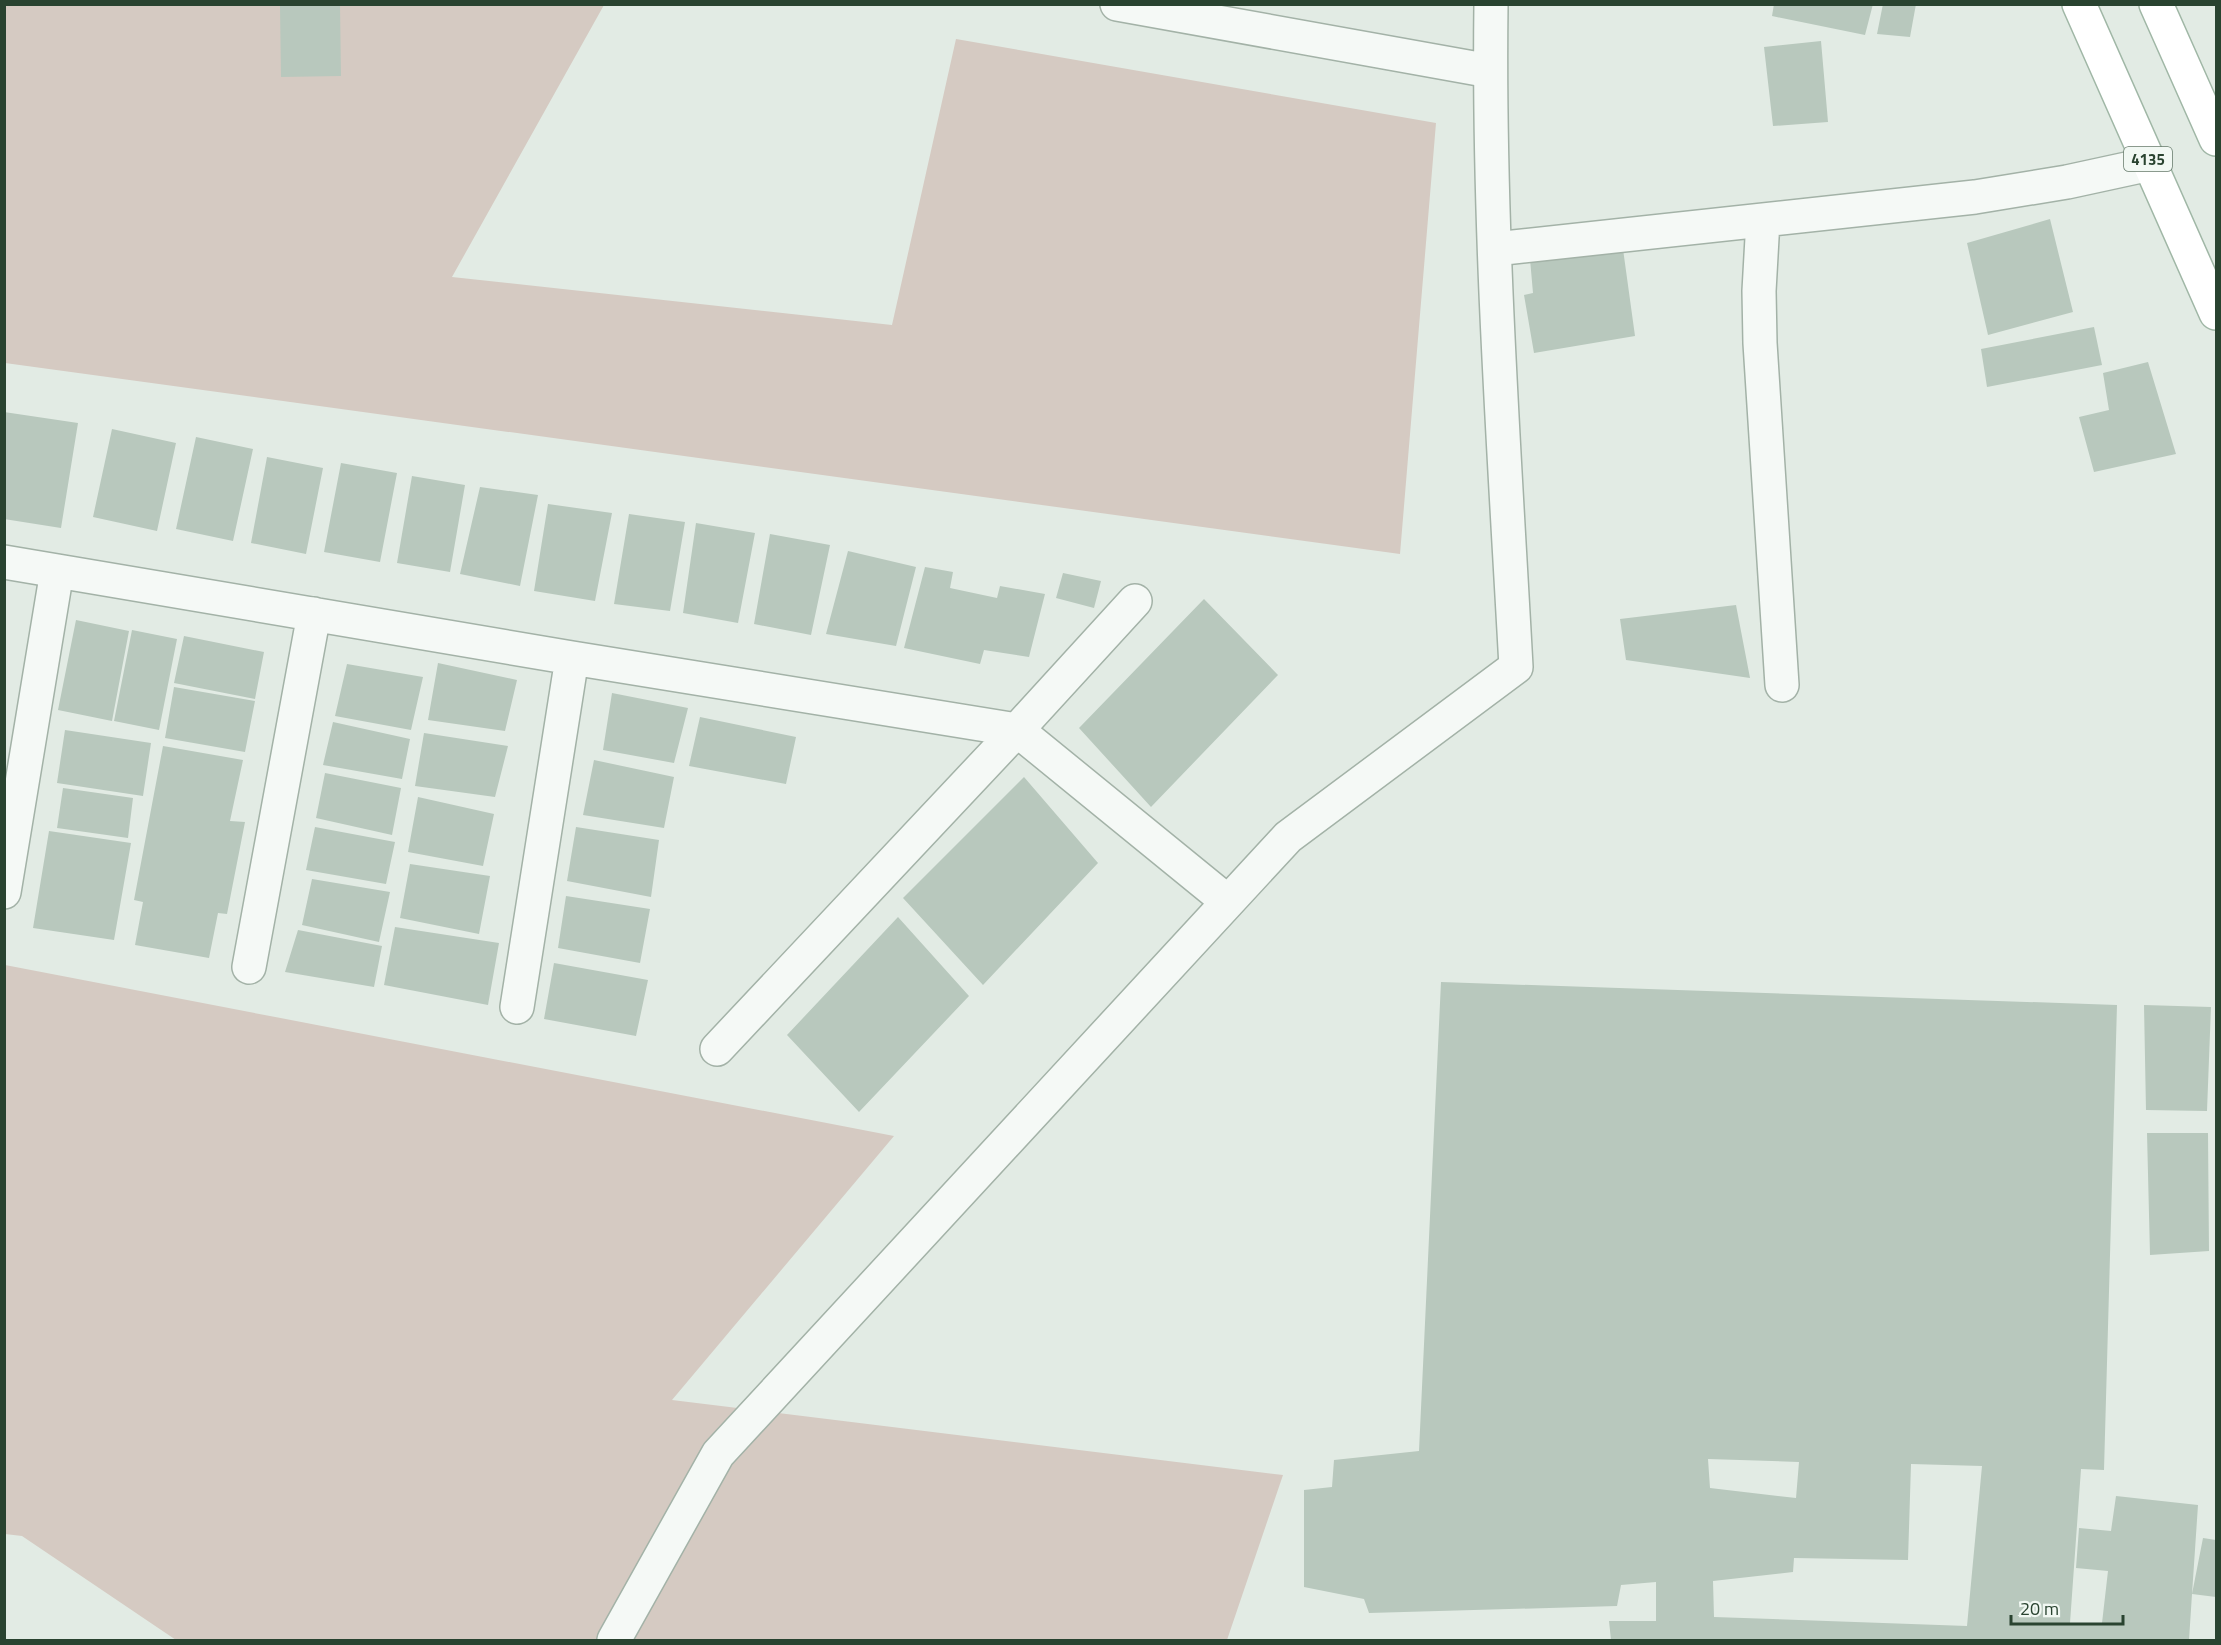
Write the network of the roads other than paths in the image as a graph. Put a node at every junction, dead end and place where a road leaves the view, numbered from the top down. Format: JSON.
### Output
{"nodes":[{"id":1,"x":1117,"y":4,"type":"edge"},
{"id":2,"x":1491,"y":4,"type":"edge"},
{"id":3,"x":2079,"y":4,"type":"edge"},
{"id":4,"x":2156,"y":4,"type":"edge"},
{"id":5,"x":1490,"y":71,"type":"junction"},
{"id":6,"x":2217,"y":139,"type":"edge"},
{"id":7,"x":2150,"y":164,"type":"junction"},
{"id":8,"x":1763,"y":220,"type":"junction"},
{"id":9,"x":1495,"y":249,"type":"junction"},
{"id":10,"x":2217,"y":313,"type":"edge"},
{"id":11,"x":4,"y":562,"type":"edge"},
{"id":12,"x":57,"y":571,"type":"junction"},
{"id":13,"x":1135,"y":601,"type":"dead end"},
{"id":14,"x":314,"y":614,"type":"junction"},
{"id":15,"x":572,"y":658,"type":"junction"},
{"id":16,"x":1782,"y":685,"type":"dead end"},
{"id":17,"x":1017,"y":730,"type":"junction"},
{"id":18,"x":4,"y":892,"type":"edge"},
{"id":19,"x":1228,"y":902,"type":"junction"},
{"id":20,"x":249,"y":967,"type":"dead end"},
{"id":21,"x":517,"y":1007,"type":"dead end"},
{"id":22,"x":717,"y":1049,"type":"dead end"},
{"id":23,"x":614,"y":1641,"type":"edge"}],
"edges":[{"from":1,"to":5,"type":"street"},
{"from":2,"to":5,"type":"street"},
{"from":3,"to":7,"type":"main road","number":"4135"},
{"from":4,"to":6,"type":"main road"},
{"from":5,"to":9,"type":"street"},
{"from":7,"to":8,"type":"street"},
{"from":7,"to":10,"type":"main road","number":"4135"},
{"from":8,"to":9,"type":"street"},
{"from":8,"to":16,"type":"street"},
{"from":9,"to":19,"type":"street"},
{"from":11,"to":12,"type":"street"},
{"from":12,"to":14,"type":"street"},
{"from":12,"to":18,"type":"street"},
{"from":13,"to":17,"type":"street"},
{"from":14,"to":15,"type":"street"},
{"from":14,"to":20,"type":"street"},
{"from":15,"to":17,"type":"street"},
{"from":15,"to":21,"type":"street"},
{"from":17,"to":19,"type":"street"},
{"from":17,"to":22,"type":"street"},
{"from":19,"to":23,"type":"street"}]}
